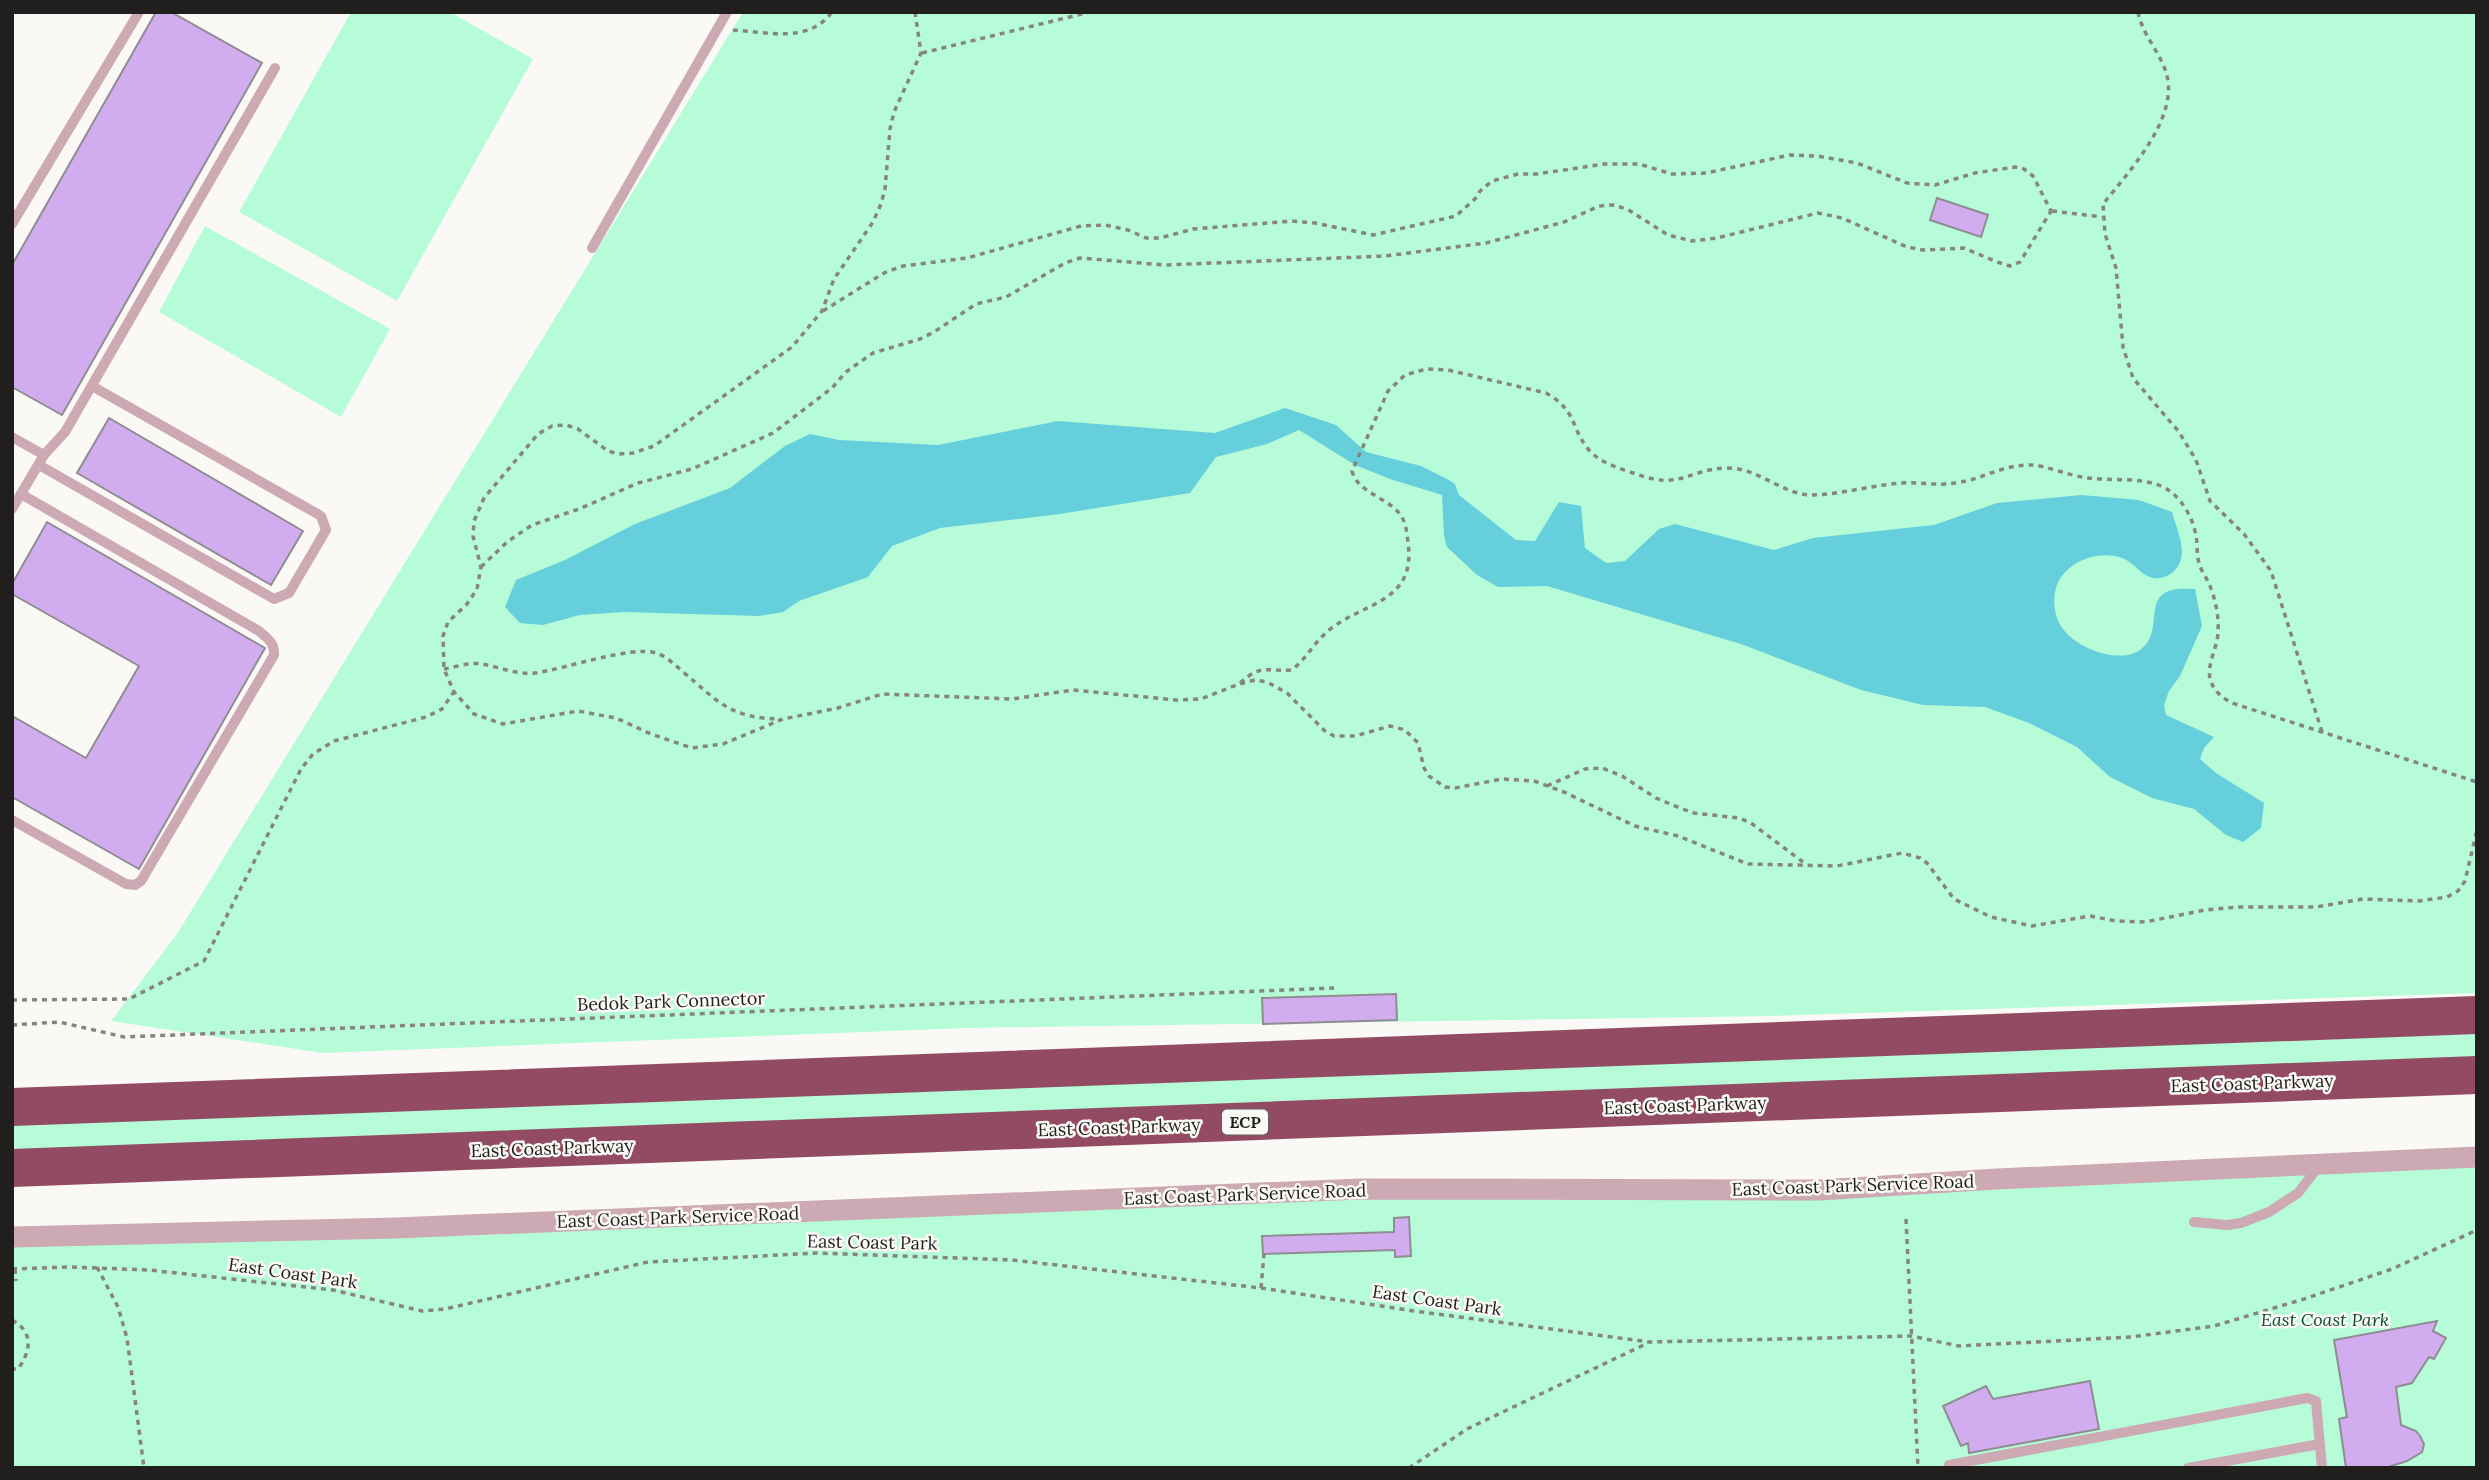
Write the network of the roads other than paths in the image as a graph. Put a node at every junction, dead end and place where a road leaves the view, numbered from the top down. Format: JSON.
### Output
{"nodes":[{"id":1,"x":139,"y":12,"type":"edge"},
{"id":2,"x":727,"y":12,"type":"edge"},
{"id":3,"x":275,"y":68,"type":"dead end"},
{"id":4,"x":12,"y":224,"type":"edge"},
{"id":5,"x":592,"y":248,"type":"dead end"},
{"id":6,"x":92,"y":386,"type":"junction"},
{"id":7,"x":12,"y":437,"type":"edge"},
{"id":8,"x":41,"y":460,"type":"junction"},
{"id":9,"x":21,"y":494,"type":"junction"},
{"id":10,"x":12,"y":509,"type":"edge"},
{"id":11,"x":12,"y":820,"type":"edge"},
{"id":12,"x":2477,"y":1015,"type":"edge"},
{"id":13,"x":2477,"y":1075,"type":"edge"},
{"id":14,"x":12,"y":1107,"type":"edge"},
{"id":15,"x":2477,"y":1157,"type":"edge"},
{"id":16,"x":2321,"y":1164,"type":"junction"},
{"id":17,"x":12,"y":1168,"type":"edge"},
{"id":18,"x":2194,"y":1222,"type":"dead end"},
{"id":19,"x":12,"y":1237,"type":"edge"},
{"id":20,"x":2320,"y":1444,"type":"junction"},
{"id":21,"x":2002,"y":1455,"type":"junction"},
{"id":22,"x":1949,"y":1465,"type":"dead end"},
{"id":23,"x":2004,"y":1468,"type":"edge"},
{"id":24,"x":2188,"y":1468,"type":"edge"},
{"id":25,"x":2322,"y":1468,"type":"edge"}],
"edges":[{"from":1,"to":4,"type":"lane"},
{"from":2,"to":5,"type":"lane"},
{"from":3,"to":6,"type":"lane"},
{"from":6,"to":8,"type":"lane"},
{"from":6,"to":8,"type":"lane"},
{"from":7,"to":8,"type":"lane"},
{"from":8,"to":9,"type":"lane"},
{"from":9,"to":10,"type":"lane"},
{"from":9,"to":11,"type":"lane"},
{"from":12,"to":14,"type":"highway"},
{"from":13,"to":17,"type":"highway","name":"East Coast Parkway","number":"ECP"},
{"from":15,"to":16,"type":"street","name":"East Coast Park Service Road"},
{"from":16,"to":18,"type":"lane"},
{"from":16,"to":19,"type":"street","name":"East Coast Park Service Road"},
{"from":20,"to":21,"type":"lane"},
{"from":20,"to":24,"type":"lane"},
{"from":20,"to":25,"type":"lane"},
{"from":21,"to":22,"type":"lane"},
{"from":21,"to":23,"type":"lane"}]}
